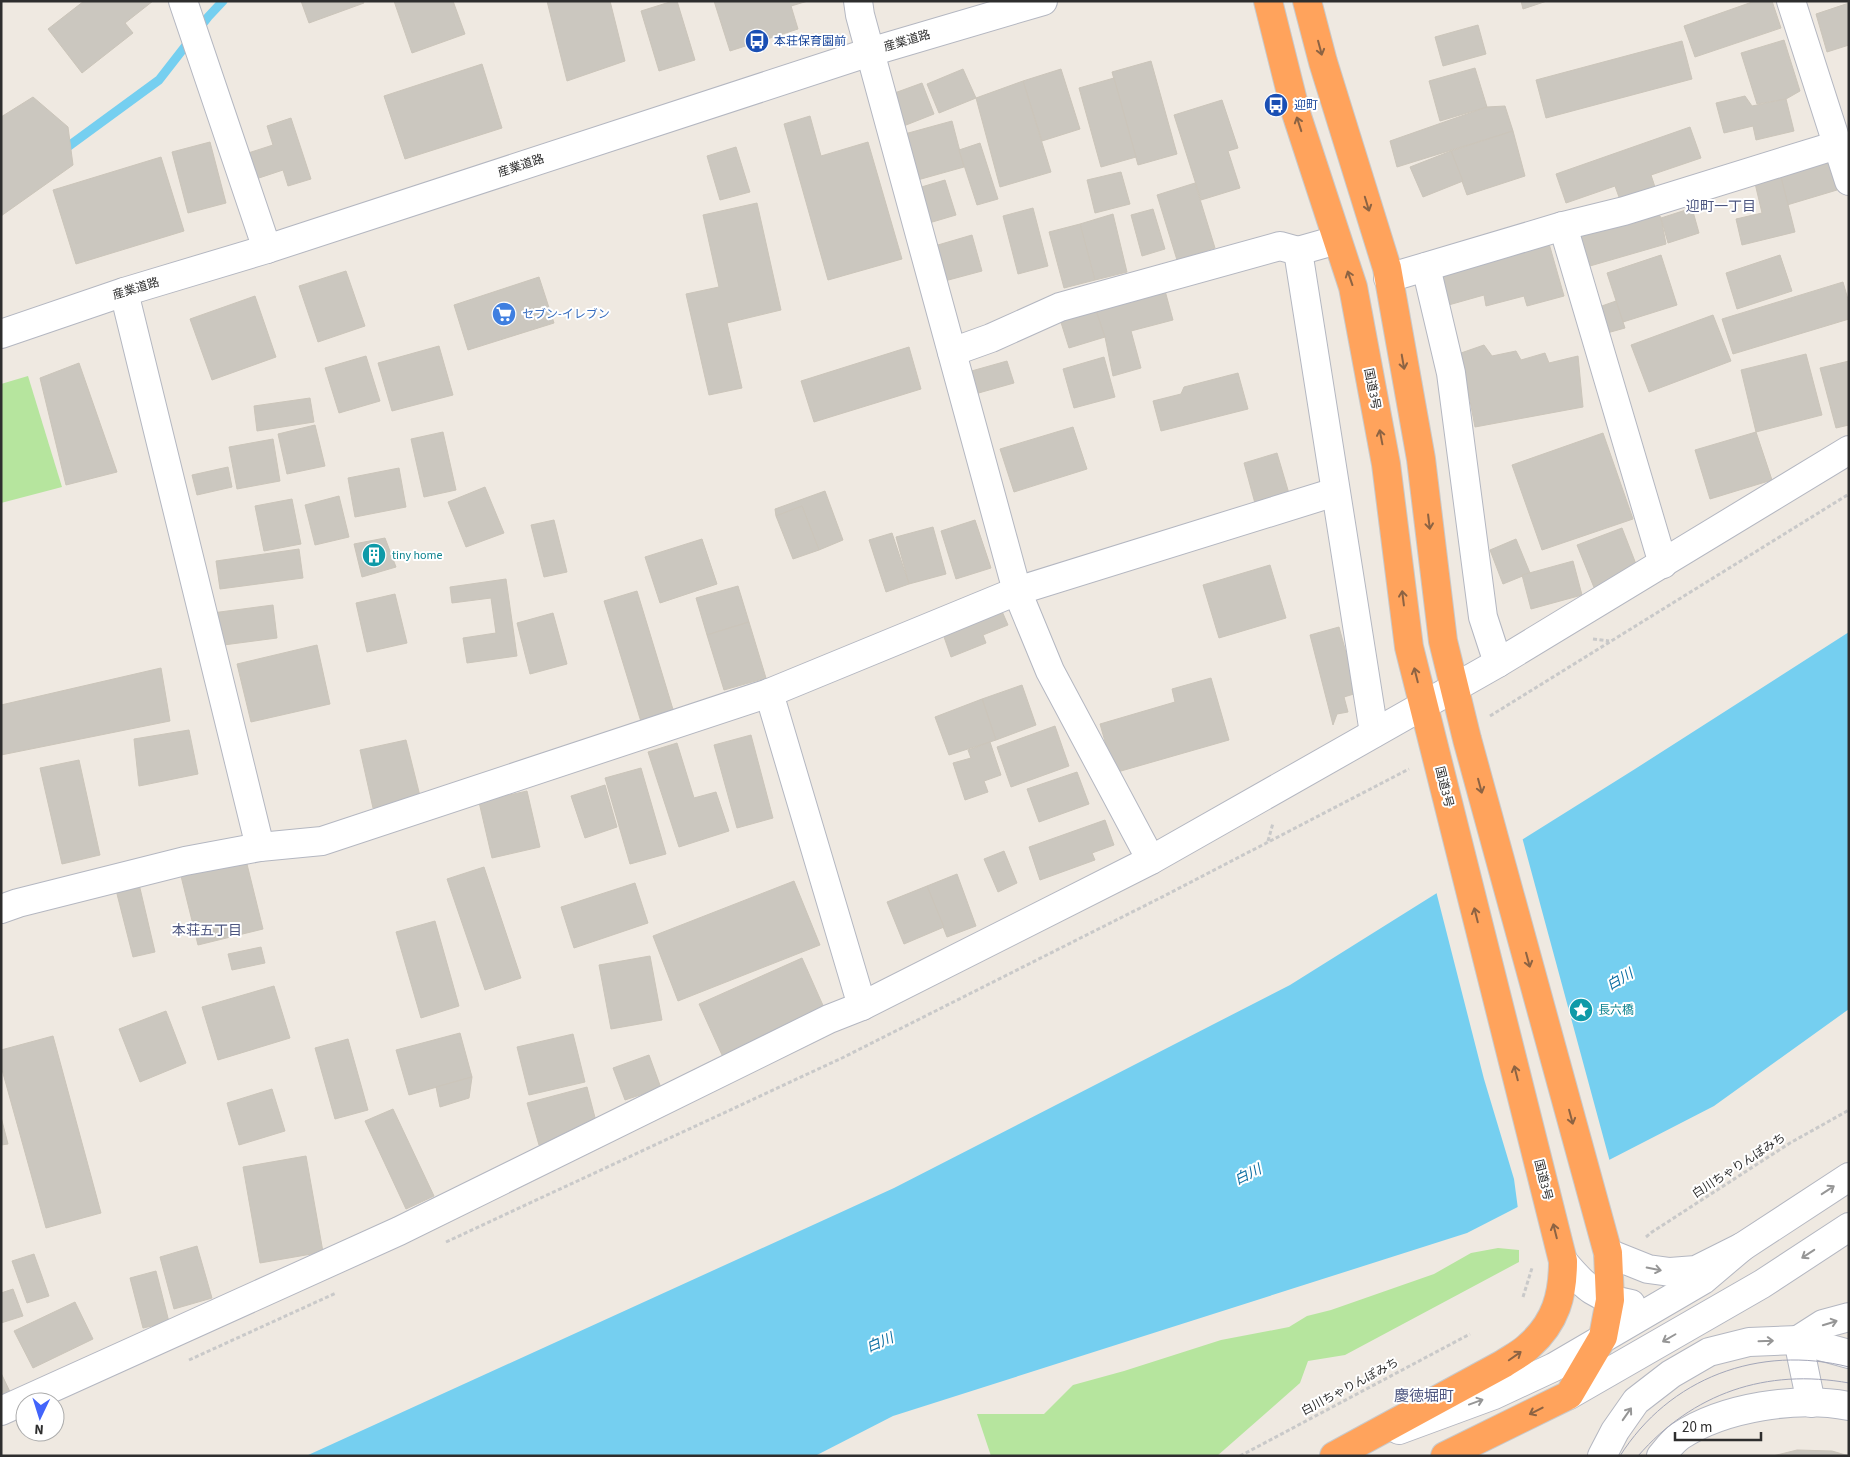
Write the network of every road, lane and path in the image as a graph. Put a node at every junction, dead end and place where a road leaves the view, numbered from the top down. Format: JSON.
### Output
{"nodes":[{"id":1,"x":183,"y":1,"type":"edge"},
{"id":2,"x":858,"y":1,"type":"edge"},
{"id":3,"x":1043,"y":1,"type":"edge"},
{"id":4,"x":1268,"y":1,"type":"edge"},
{"id":5,"x":1307,"y":1,"type":"edge"},
{"id":6,"x":1791,"y":1,"type":"edge"},
{"id":7,"x":870,"y":52,"type":"junction"},
{"id":8,"x":1837,"y":145,"type":"junction"},
{"id":9,"x":1849,"y":180,"type":"edge"},
{"id":10,"x":1563,"y":226,"type":"junction"},
{"id":11,"x":1337,"y":240,"type":"junction"},
{"id":12,"x":267,"y":249,"type":"junction"},
{"id":13,"x":1298,"y":252,"type":"junction"},
{"id":14,"x":1426,"y":267,"type":"junction"},
{"id":15,"x":1388,"y":278,"type":"junction"},
{"id":16,"x":124,"y":292,"type":"junction"},
{"id":17,"x":1,"y":334,"type":"edge"},
{"id":18,"x":952,"y":352,"type":"junction"},
{"id":19,"x":1849,"y":450,"type":"edge"},
{"id":20,"x":1335,"y":492,"type":"junction"},
{"id":21,"x":1849,"y":494,"type":"edge"},
{"id":22,"x":1662,"y":564,"type":"junction"},
{"id":23,"x":1017,"y":591,"type":"junction"},
{"id":24,"x":1498,"y":663,"type":"junction"},
{"id":25,"x":1454,"y":688,"type":"junction"},
{"id":26,"x":769,"y":693,"type":"junction"},
{"id":27,"x":1423,"y":705,"type":"junction"},
{"id":28,"x":1475,"y":730,"type":"junction"},
{"id":29,"x":1374,"y":733,"type":"junction"},
{"id":30,"x":1409,"y":768,"type":"dead end"},
{"id":31,"x":260,"y":847,"type":"junction"},
{"id":32,"x":1151,"y":860,"type":"junction"},
{"id":33,"x":1,"y":909,"type":"edge"},
{"id":34,"x":862,"y":1006,"type":"junction"},
{"id":35,"x":1849,"y":1110,"type":"edge"},
{"id":36,"x":1849,"y":1177,"type":"edge"},
{"id":37,"x":1849,"y":1227,"type":"edge"},
{"id":38,"x":1642,"y":1241,"type":"dead end"},
{"id":39,"x":438,"y":1246,"type":"dead end"},
{"id":40,"x":1742,"y":1247,"type":"junction"},
{"id":41,"x":1608,"y":1253,"type":"junction"},
{"id":42,"x":1567,"y":1271,"type":"junction"},
{"id":43,"x":1762,"y":1284,"type":"junction"},
{"id":44,"x":339,"y":1292,"type":"dead end"},
{"id":45,"x":1610,"y":1300,"type":"junction"},
{"id":46,"x":1657,"y":1306,"type":"junction"},
{"id":47,"x":1849,"y":1317,"type":"edge"},
{"id":48,"x":1470,"y":1334,"type":"dead end"},
{"id":49,"x":1603,"y":1337,"type":"junction"},
{"id":50,"x":1798,"y":1340,"type":"junction"},
{"id":51,"x":1849,"y":1354,"type":"edge"},
{"id":52,"x":187,"y":1361,"type":"dead end"},
{"id":53,"x":1569,"y":1395,"type":"junction"},
{"id":54,"x":1811,"y":1403,"type":"junction"},
{"id":55,"x":1849,"y":1406,"type":"edge"},
{"id":56,"x":1,"y":1411,"type":"edge"},
{"id":57,"x":1341,"y":1452,"type":"edge"},
{"id":58,"x":1240,"y":1456,"type":"edge"},
{"id":59,"x":1445,"y":1456,"type":"edge"},
{"id":60,"x":1602,"y":1456,"type":"edge"},
{"id":61,"x":1661,"y":1456,"type":"edge"}],
"edges":[{"from":1,"to":12,"type":"street"},
{"from":2,"to":7,"type":"street"},
{"from":3,"to":7,"type":"street","name":"産業道路"},
{"from":11,"to":4,"type":"highway","name":"国道3号","one_way":true},
{"from":5,"to":15,"type":"highway","one_way":true},
{"from":6,"to":8,"type":"street"},
{"from":7,"to":12,"type":"street","name":"産業道路"},
{"from":7,"to":18,"type":"street"},
{"from":8,"to":9,"type":"street"},
{"from":8,"to":10,"type":"street"},
{"from":10,"to":14,"type":"street"},
{"from":10,"to":22,"type":"street"},
{"from":11,"to":13,"type":"street"},
{"from":27,"to":11,"type":"highway","name":"国道3号","one_way":true},
{"from":12,"to":16,"type":"street","name":"産業道路"},
{"from":13,"to":18,"type":"street"},
{"from":13,"to":20,"type":"street"},
{"from":14,"to":15,"type":"street"},
{"from":14,"to":24,"type":"street"},
{"from":15,"to":25,"type":"highway","one_way":true},
{"from":16,"to":17,"type":"street","name":"産業道路"},
{"from":16,"to":31,"type":"street"},
{"from":18,"to":23,"type":"street"},
{"from":19,"to":22,"type":"street"},
{"from":20,"to":23,"type":"street"},
{"from":20,"to":29,"type":"street"},
{"from":21,"to":28,"type":"path"},
{"from":22,"to":24,"type":"street"},
{"from":23,"to":26,"type":"street"},
{"from":23,"to":32,"type":"street"},
{"from":24,"to":25,"type":"street"},
{"from":25,"to":27,"type":"street"},
{"from":25,"to":28,"type":"highway"},
{"from":26,"to":31,"type":"street"},
{"from":26,"to":34,"type":"street"},
{"from":27,"to":29,"type":"street"},
{"from":42,"to":27,"type":"highway","name":"国道3号","one_way":true},
{"from":28,"to":41,"type":"highway","one_way":true},
{"from":29,"to":32,"type":"street"},
{"from":30,"to":39,"type":"path"},
{"from":31,"to":33,"type":"street"},
{"from":32,"to":34,"type":"street"},
{"from":34,"to":56,"type":"street"},
{"from":35,"to":38,"type":"path","name":"白川ちゃりんぽみち"},
{"from":40,"to":36,"type":"street","one_way":true},
{"from":37,"to":43,"type":"street","one_way":true},
{"from":41,"to":40,"type":"street","one_way":true},
{"from":40,"to":46,"type":"street"},
{"from":41,"to":45,"type":"highway"},
{"from":42,"to":45,"type":"street"},
{"from":57,"to":42,"type":"highway","name":"国道3号","one_way":true},
{"from":43,"to":46,"type":"street"},
{"from":43,"to":53,"type":"street","one_way":true},
{"from":44,"to":52,"type":"path"},
{"from":45,"to":46,"type":"street"},
{"from":45,"to":49,"type":"highway"},
{"from":46,"to":49,"type":"street"},
{"from":50,"to":47,"type":"street","one_way":true},
{"from":48,"to":58,"type":"path","name":"白川ちゃりんぽみち"},
{"from":49,"to":53,"type":"highway"},
{"from":57,"to":49,"type":"street","one_way":true},
{"from":50,"to":51,"type":"street"},
{"from":50,"to":54,"type":"street"},
{"from":60,"to":50,"type":"street","one_way":true},
{"from":53,"to":59,"type":"highway","one_way":true},
{"from":54,"to":55,"type":"street"},
{"from":54,"to":61,"type":"street"}]}
